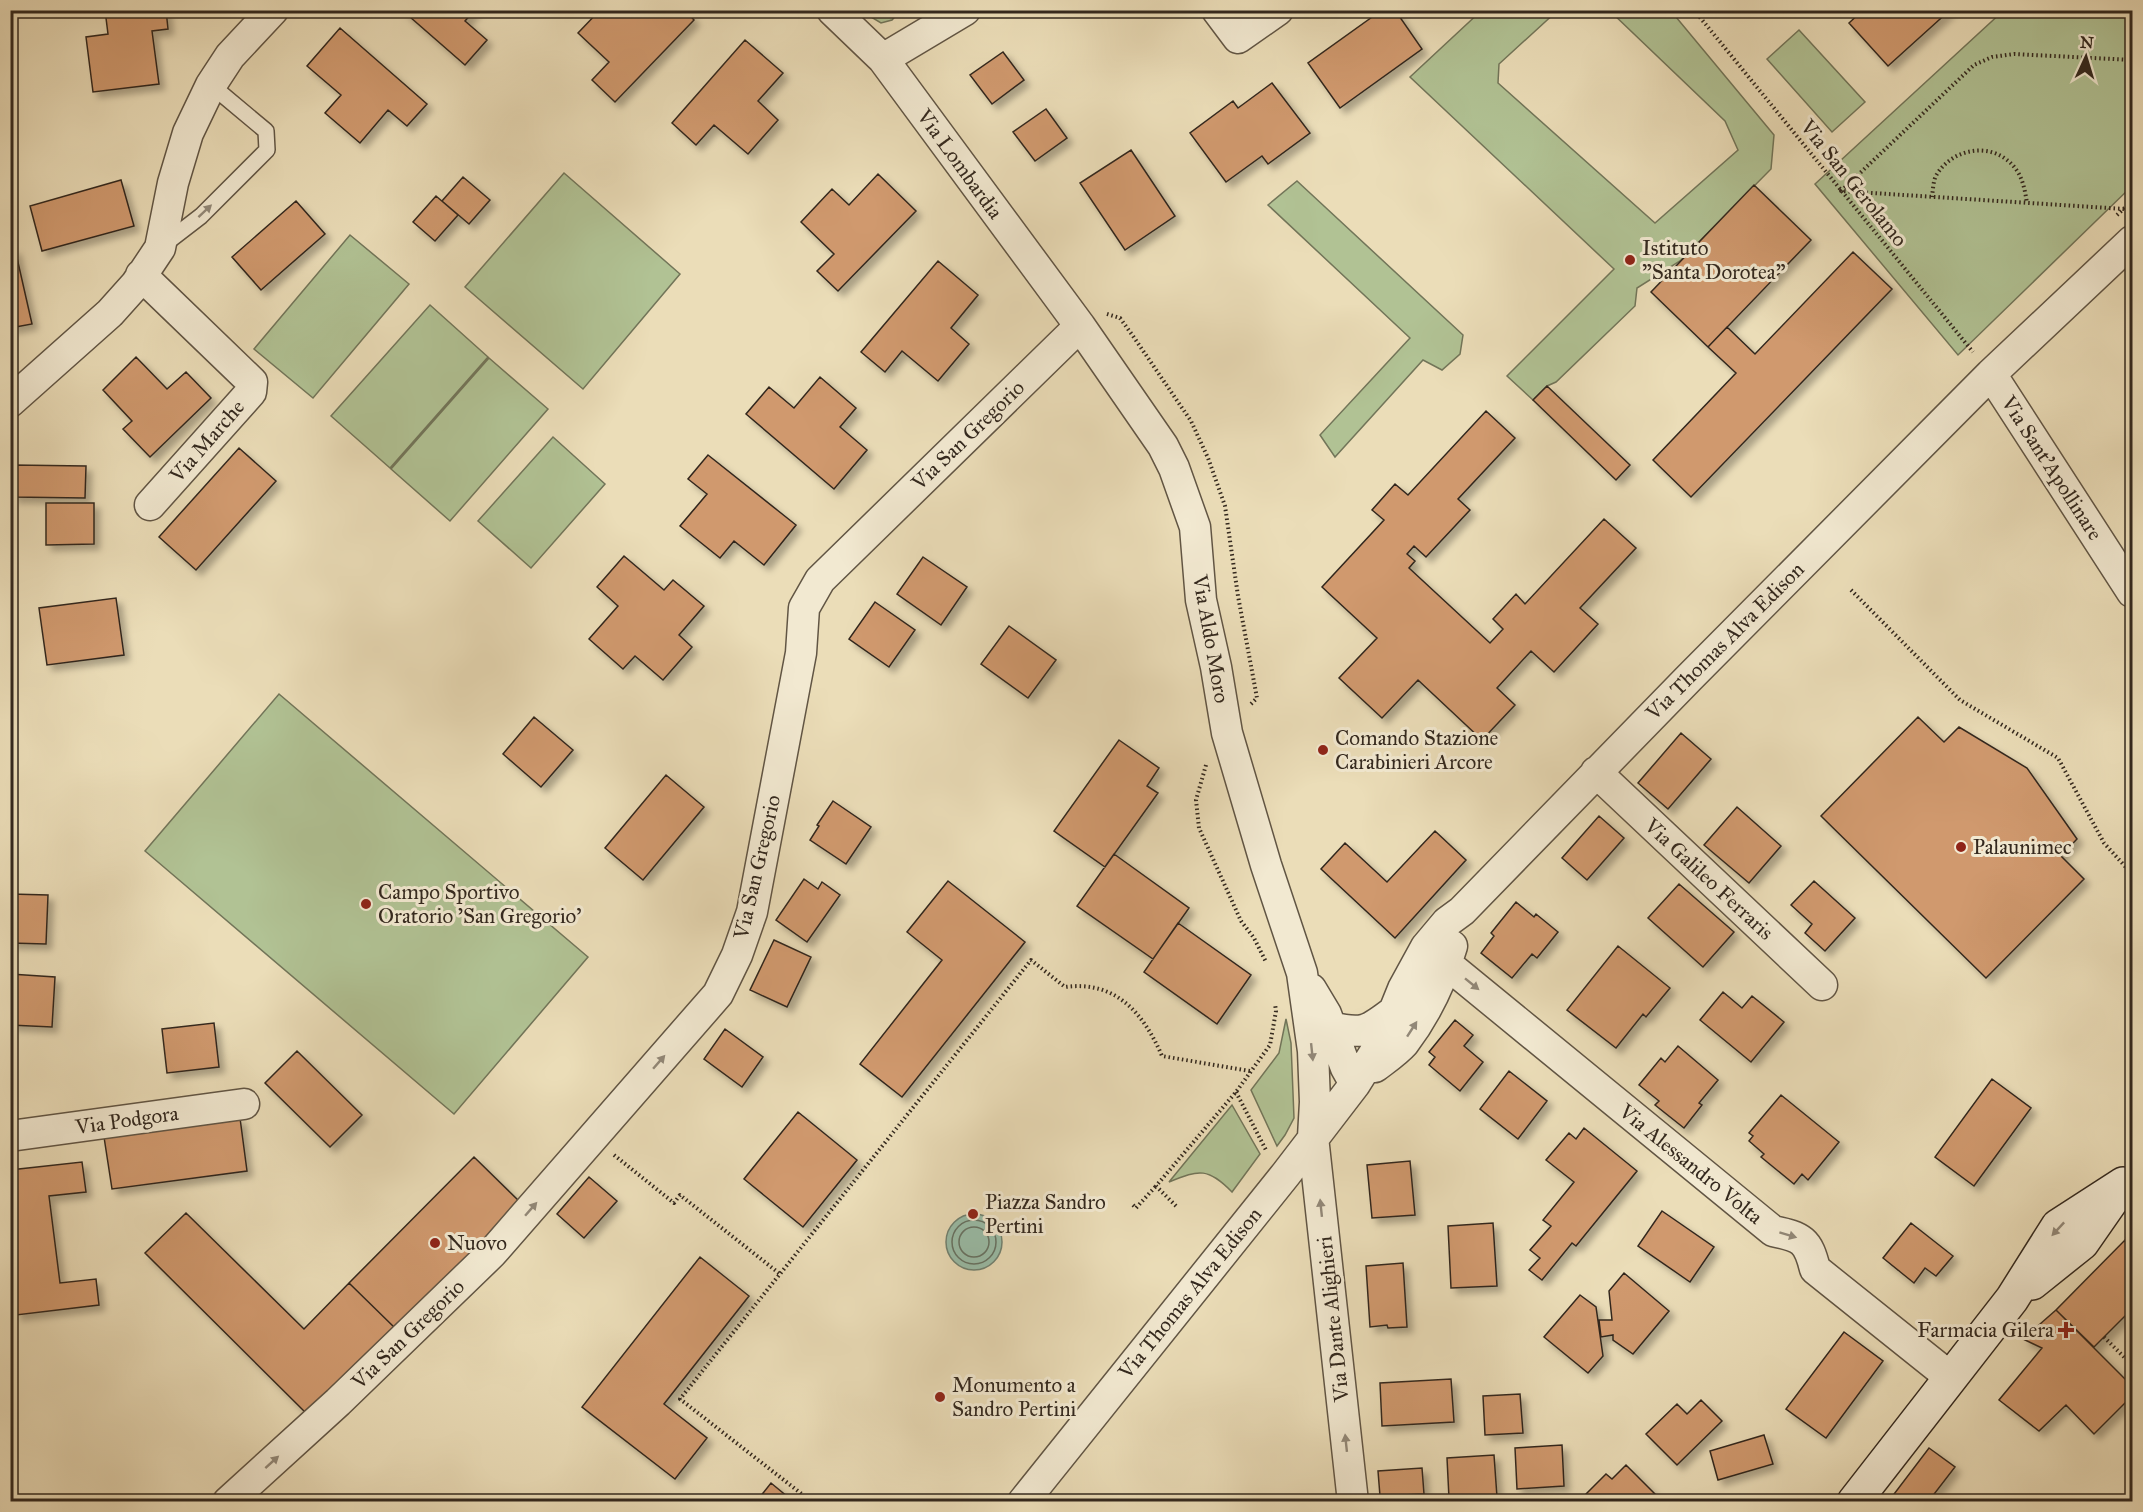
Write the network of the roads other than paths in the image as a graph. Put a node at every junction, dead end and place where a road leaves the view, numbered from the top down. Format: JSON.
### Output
{"nodes":[{"id":1,"x":273,"y":10,"type":"edge"},
{"id":2,"x":832,"y":10,"type":"edge"},
{"id":3,"x":965,"y":10,"type":"edge"},
{"id":4,"x":1217,"y":10,"type":"edge"},
{"id":5,"x":1278,"y":10,"type":"edge"},
{"id":6,"x":883,"y":59,"type":"junction"},
{"id":7,"x":211,"y":85,"type":"junction"},
{"id":8,"x":2133,"y":241,"type":"edge"},
{"id":9,"x":160,"y":248,"type":"junction"},
{"id":10,"x":141,"y":275,"type":"junction"},
{"id":11,"x":1089,"y":318,"type":"junction"},
{"id":12,"x":1990,"y":374,"type":"junction"},
{"id":13,"x":10,"y":402,"type":"edge"},
{"id":14,"x":150,"y":505,"type":"dead end"},
{"id":15,"x":2133,"y":592,"type":"edge"},
{"id":16,"x":1596,"y":772,"type":"junction"},
{"id":17,"x":1437,"y":955,"type":"junction"},
{"id":18,"x":1302,"y":973,"type":"junction"},
{"id":19,"x":1822,"y":985,"type":"dead end"},
{"id":20,"x":1394,"y":1011,"type":"junction"},
{"id":21,"x":1331,"y":1027,"type":"junction"},
{"id":22,"x":1355,"y":1084,"type":"junction"},
{"id":23,"x":244,"y":1104,"type":"dead end"},
{"id":24,"x":10,"y":1136,"type":"edge"},
{"id":25,"x":1313,"y":1137,"type":"junction"},
{"id":26,"x":2128,"y":1179,"type":"edge"},
{"id":27,"x":1950,"y":1377,"type":"junction"},
{"id":28,"x":228,"y":1502,"type":"edge"},
{"id":29,"x":1023,"y":1502,"type":"edge"},
{"id":30,"x":1353,"y":1502,"type":"edge"},
{"id":31,"x":1854,"y":1502,"type":"edge"}],
"edges":[{"from":1,"to":7,"type":"street"},
{"from":2,"to":6,"type":"street","name":"Via Lombardia"},
{"from":3,"to":6,"type":"street"},
{"from":4,"to":5,"type":"street"},
{"from":6,"to":11,"type":"street","name":"Via Lombardia"},
{"from":7,"to":9,"type":"street"},
{"from":9,"to":7,"type":"lane","one_way":true},
{"from":8,"to":12,"type":"street","name":"Via Thomas Alva Edison"},
{"from":9,"to":10,"type":"street"},
{"from":10,"to":13,"type":"street"},
{"from":10,"to":14,"type":"street","name":"Via Marche"},
{"from":11,"to":18,"type":"street","name":"Via Aldo Moro"},
{"from":28,"to":11,"type":"street","name":"Via San Gregorio","one_way":true},
{"from":12,"to":15,"type":"street","name":"Via Sant'Apollinare"},
{"from":12,"to":16,"type":"street","name":"Via Thomas Alva Edison"},
{"from":16,"to":17,"type":"street","name":"Via Thomas Alva Edison"},
{"from":16,"to":19,"type":"street","name":"Via Galileo Ferraris"},
{"from":17,"to":20,"type":"street","name":"Via Thomas Alva Edison"},
{"from":22,"to":17,"type":"street","name":"Via Thomas Alva Edison","one_way":true},
{"from":17,"to":27,"type":"street","name":"Via Alessandro Volta","one_way":true},
{"from":18,"to":21,"type":"street","name":"Via Aldo Moro"},
{"from":18,"to":25,"type":"street","name":"Via Aldo Moro","one_way":true},
{"from":20,"to":21,"type":"street"},
{"from":20,"to":22,"type":"street","name":"Via Thomas Alva Edison"},
{"from":21,"to":22,"type":"street","name":"Via Aldo Moro"},
{"from":22,"to":25,"type":"street","name":"Via Thomas Alva Edison"},
{"from":23,"to":24,"type":"street","name":"Via Podgora"},
{"from":25,"to":29,"type":"street","name":"Via Thomas Alva Edison"},
{"from":30,"to":25,"type":"street","name":"Via Dante Alighieri","one_way":true},
{"from":26,"to":27,"type":"main road"},
{"from":27,"to":31,"type":"main road"}]}
